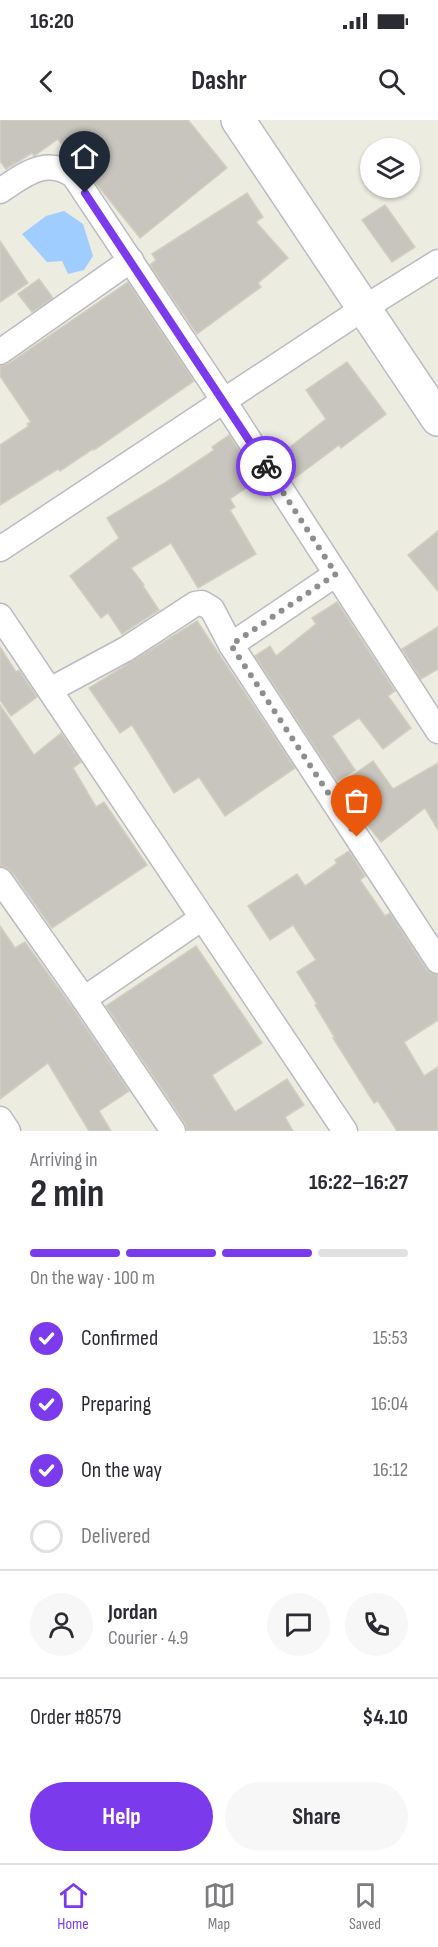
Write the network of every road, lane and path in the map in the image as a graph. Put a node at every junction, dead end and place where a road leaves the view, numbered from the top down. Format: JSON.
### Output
{"nodes":[{"id":1,"x":238,"y":120,"type":"edge"},
{"id":2,"x":0,"y":191,"type":"edge"},
{"id":3,"x":131,"y":260,"type":"junction"},
{"id":4,"x":438,"y":262,"type":"edge"},
{"id":5,"x":364,"y":308,"type":"junction"},
{"id":6,"x":0,"y":352,"type":"edge"},
{"id":7,"x":224,"y":401,"type":"junction"},
{"id":8,"x":438,"y":419,"type":"edge"},
{"id":9,"x":0,"y":549,"type":"edge"},
{"id":10,"x":336,"y":574,"type":"junction"},
{"id":11,"x":0,"y":616,"type":"edge"},
{"id":12,"x":231,"y":645,"type":"junction"},
{"id":13,"x":50,"y":690,"type":"junction"},
{"id":14,"x":438,"y":731,"type":"edge"},
{"id":15,"x":0,"y":880,"type":"edge"},
{"id":16,"x":202,"y":918,"type":"junction"},
{"id":17,"x":438,"y":961,"type":"edge"},
{"id":18,"x":84,"y":999,"type":"junction"},
{"id":19,"x":0,"y":1119,"type":"edge"},
{"id":20,"x":8,"y":1131,"type":"edge"},
{"id":21,"x":173,"y":1131,"type":"edge"},
{"id":22,"x":345,"y":1131,"type":"edge"}],
"edges":[{"from":1,"to":5,"type":"main road"},
{"from":2,"to":3,"type":"street"},
{"from":3,"to":6,"type":"street"},
{"from":3,"to":7,"type":"street"},
{"from":4,"to":5,"type":"street"},
{"from":5,"to":7,"type":"street"},
{"from":5,"to":8,"type":"main road"},
{"from":7,"to":9,"type":"street"},
{"from":7,"to":10,"type":"street"},
{"from":10,"to":12,"type":"street"},
{"from":10,"to":14,"type":"street"},
{"from":11,"to":13,"type":"street"},
{"from":12,"to":13,"type":"street"},
{"from":12,"to":17,"type":"street"},
{"from":13,"to":16,"type":"street"},
{"from":15,"to":18,"type":"street"},
{"from":16,"to":18,"type":"street"},
{"from":16,"to":22,"type":"street"},
{"from":18,"to":21,"type":"street"},
{"from":19,"to":20,"type":"street"}]}
